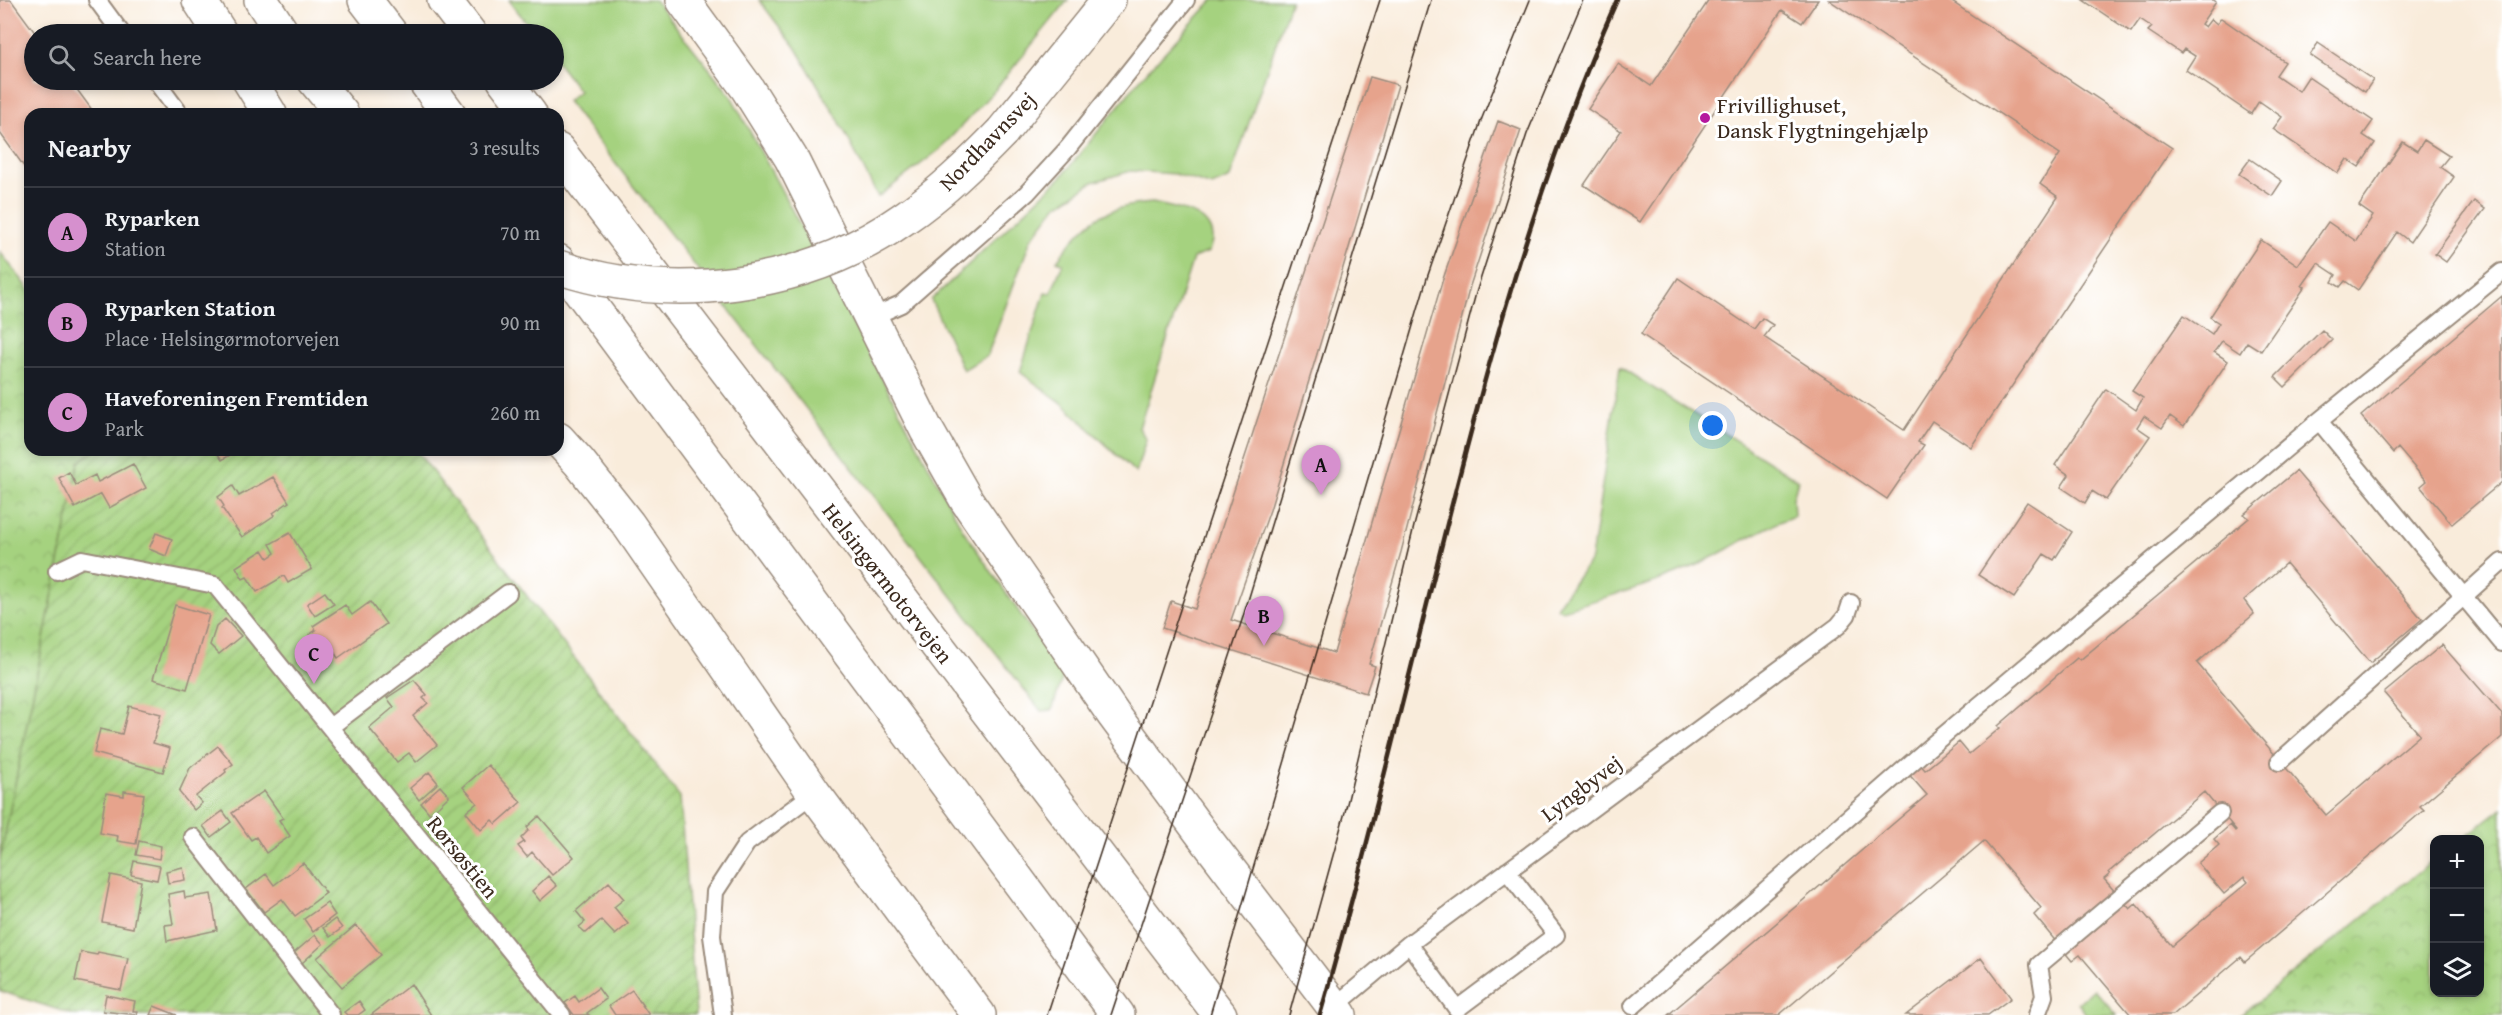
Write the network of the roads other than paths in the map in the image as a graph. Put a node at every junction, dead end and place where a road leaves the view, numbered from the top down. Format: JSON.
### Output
{"nodes":[{"id":1,"x":97,"y":0,"type":"edge"},
{"id":2,"x":199,"y":0,"type":"edge"},
{"id":3,"x":261,"y":0,"type":"edge"},
{"id":4,"x":365,"y":0,"type":"edge"},
{"id":5,"x":444,"y":0,"type":"edge"},
{"id":6,"x":1109,"y":0,"type":"edge"},
{"id":7,"x":1186,"y":0,"type":"edge"},
{"id":8,"x":684,"y":1,"type":"edge"},
{"id":9,"x":115,"y":24,"type":"edge"},
{"id":10,"x":215,"y":24,"type":"edge"},
{"id":11,"x":277,"y":24,"type":"edge"},
{"id":12,"x":383,"y":24,"type":"edge"},
{"id":13,"x":462,"y":24,"type":"edge"},
{"id":14,"x":162,"y":90,"type":"edge"},
{"id":15,"x":255,"y":90,"type":"edge"},
{"id":16,"x":322,"y":90,"type":"edge"},
{"id":17,"x":431,"y":90,"type":"edge"},
{"id":18,"x":512,"y":90,"type":"edge"},
{"id":19,"x":176,"y":108,"type":"edge"},
{"id":20,"x":266,"y":108,"type":"edge"},
{"id":21,"x":337,"y":108,"type":"edge"},
{"id":22,"x":445,"y":108,"type":"edge"},
{"id":23,"x":525,"y":108,"type":"edge"},
{"id":24,"x":564,"y":158,"type":"edge"},
{"id":25,"x":564,"y":269,"type":"edge"},
{"id":26,"x":564,"y":269,"type":"edge"},
{"id":27,"x":2502,"y":272,"type":"edge"},
{"id":28,"x":872,"y":317,"type":"junction"},
{"id":29,"x":2319,"y":421,"type":"junction"},
{"id":30,"x":564,"y":446,"type":"edge"},
{"id":31,"x":2502,"y":562,"type":"edge"},
{"id":32,"x":57,"y":571,"type":"dead end"},
{"id":33,"x":508,"y":593,"type":"dead end"},
{"id":34,"x":2464,"y":596,"type":"junction"},
{"id":35,"x":1851,"y":603,"type":"dead end"},
{"id":36,"x":2502,"y":643,"type":"edge"},
{"id":37,"x":330,"y":727,"type":"junction"},
{"id":38,"x":2279,"y":762,"type":"dead end"},
{"id":39,"x":814,"y":793,"type":"junction"},
{"id":40,"x":2220,"y":813,"type":"dead end"},
{"id":41,"x":193,"y":837,"type":"dead end"},
{"id":42,"x":1508,"y":871,"type":"junction"},
{"id":43,"x":1409,"y":944,"type":"junction"},
{"id":44,"x":1633,"y":1006,"type":"dead end"},
{"id":45,"x":1337,"y":1011,"type":"edge"},
{"id":46,"x":331,"y":1015,"type":"edge"},
{"id":47,"x":562,"y":1015,"type":"edge"},
{"id":48,"x":723,"y":1015,"type":"edge"},
{"id":49,"x":979,"y":1015,"type":"edge"},
{"id":50,"x":1118,"y":1015,"type":"edge"},
{"id":51,"x":1220,"y":1015,"type":"edge"},
{"id":52,"x":2037,"y":1015,"type":"edge"}],
"edges":[{"from":1,"to":9,"type":"lane"},
{"from":2,"to":10,"type":"main road"},
{"from":3,"to":11,"type":"main road"},
{"from":4,"to":12,"type":"main road"},
{"from":5,"to":13,"type":"main road"},
{"from":6,"to":25,"type":"main road","name":"Nordhavnsvej","bridge":true},
{"from":7,"to":28,"type":"lane"},
{"from":8,"to":28,"type":"main road"},
{"from":14,"to":19,"type":"lane"},
{"from":15,"to":20,"type":"main road"},
{"from":16,"to":21,"type":"main road"},
{"from":17,"to":22,"type":"main road"},
{"from":18,"to":23,"type":"main road"},
{"from":24,"to":51,"type":"main road","name":"Helsingørmotorvejen"},
{"from":26,"to":50,"type":"main road"},
{"from":27,"to":29,"type":"lane"},
{"from":28,"to":45,"type":"main road"},
{"from":29,"to":34,"type":"lane"},
{"from":29,"to":44,"type":"lane"},
{"from":30,"to":39,"type":"main road"},
{"from":31,"to":34,"type":"lane"},
{"from":32,"to":37,"type":"lane","name":"Rørsøstien"},
{"from":33,"to":37,"type":"lane"},
{"from":34,"to":36,"type":"lane"},
{"from":34,"to":38,"type":"lane"},
{"from":35,"to":42,"type":"lane","name":"Lyngbyvej"},
{"from":37,"to":47,"type":"lane","name":"Rørsøstien"},
{"from":39,"to":48,"type":"lane"},
{"from":39,"to":49,"type":"main road"},
{"from":40,"to":52,"type":"lane"},
{"from":41,"to":46,"type":"lane"},
{"from":42,"to":43,"type":"lane","name":"Lyngbyvej"},
{"from":42,"to":43,"type":"lane"},
{"from":43,"to":45,"type":"lane","name":"Lyngbyvej"}]}
